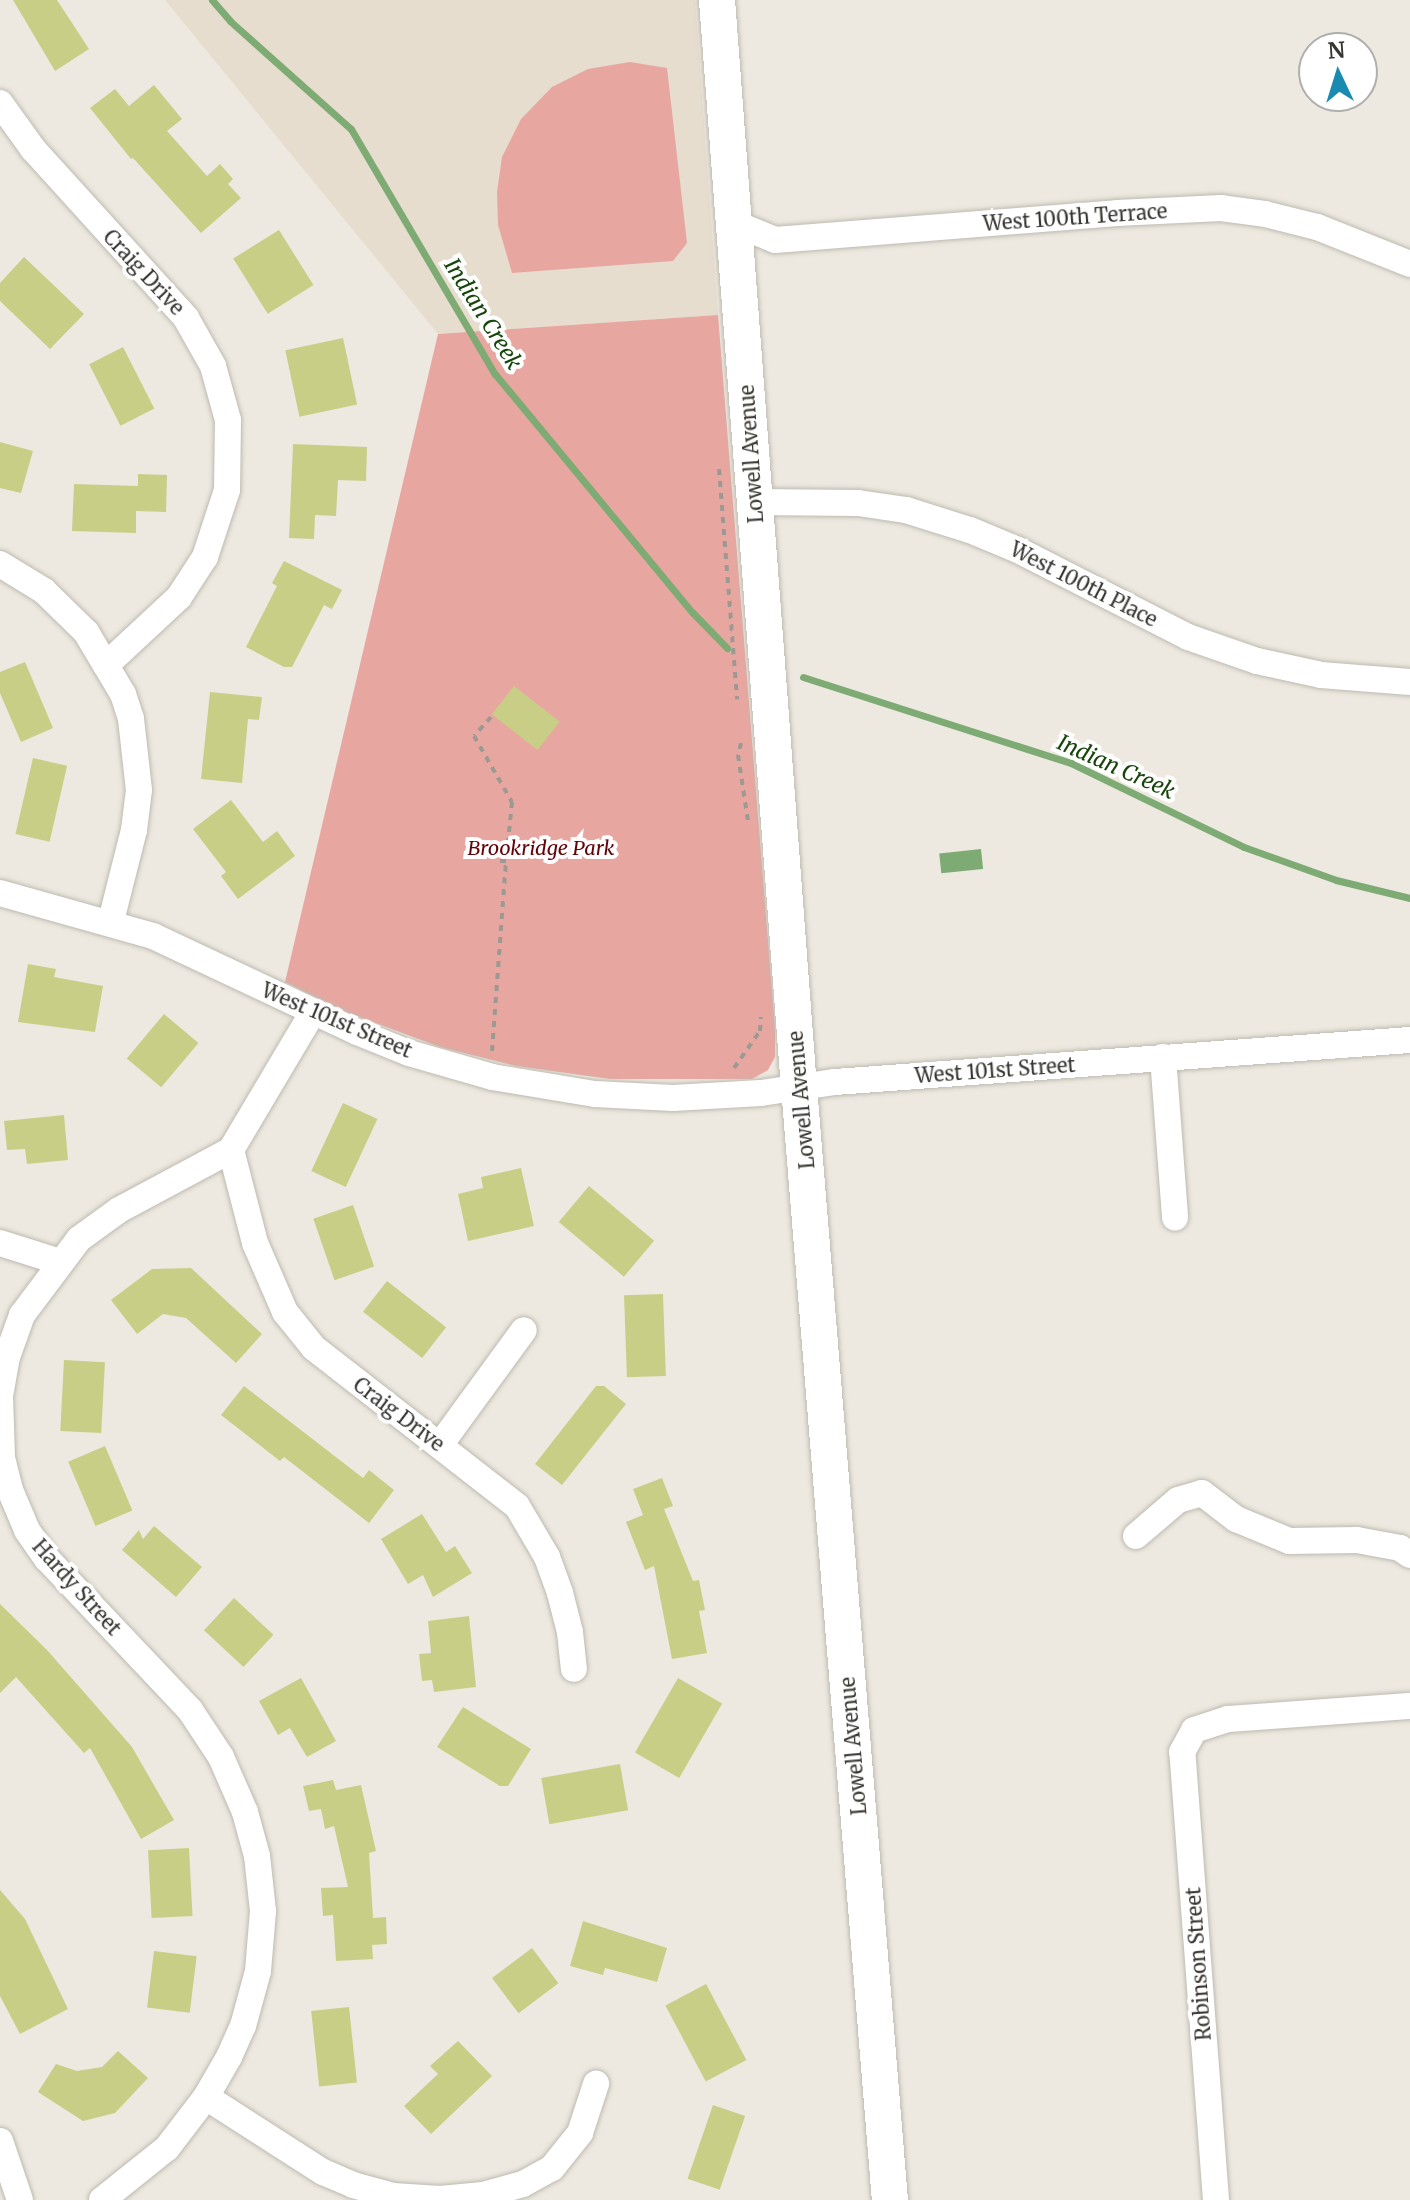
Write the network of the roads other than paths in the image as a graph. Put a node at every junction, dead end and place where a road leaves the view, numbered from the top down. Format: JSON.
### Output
{"nodes":[{"id":1,"x":717,"y":0,"type":"edge"},
{"id":2,"x":0,"y":103,"type":"edge"},
{"id":3,"x":734,"y":223,"type":"junction"},
{"id":4,"x":1410,"y":264,"type":"edge"},
{"id":5,"x":755,"y":502,"type":"junction"},
{"id":6,"x":0,"y":564,"type":"edge"},
{"id":7,"x":106,"y":665,"type":"junction"},
{"id":8,"x":1410,"y":682,"type":"edge"},
{"id":9,"x":0,"y":893,"type":"edge"},
{"id":10,"x":111,"y":921,"type":"junction"},
{"id":11,"x":313,"y":1012,"type":"junction"},
{"id":12,"x":1410,"y":1040,"type":"edge"},
{"id":13,"x":1163,"y":1057,"type":"junction"},
{"id":14,"x":799,"y":1087,"type":"junction"},
{"id":15,"x":231,"y":1150,"type":"junction"},
{"id":16,"x":1175,"y":1218,"type":"dead end"},
{"id":17,"x":0,"y":1243,"type":"edge"},
{"id":18,"x":60,"y":1262,"type":"junction"},
{"id":19,"x":524,"y":1330,"type":"dead end"},
{"id":20,"x":440,"y":1445,"type":"junction"},
{"id":21,"x":1136,"y":1536,"type":"dead end"},
{"id":22,"x":1410,"y":1555,"type":"edge"},
{"id":23,"x":574,"y":1669,"type":"dead end"},
{"id":24,"x":1410,"y":1706,"type":"edge"},
{"id":25,"x":596,"y":2084,"type":"dead end"},
{"id":26,"x":206,"y":2097,"type":"junction"},
{"id":27,"x":0,"y":2141,"type":"edge"},
{"id":28,"x":20,"y":2200,"type":"edge"},
{"id":29,"x":102,"y":2200,"type":"edge"},
{"id":30,"x":890,"y":2200,"type":"edge"},
{"id":31,"x":1216,"y":2200,"type":"edge"}],
"edges":[{"from":1,"to":3,"type":"street","name":"Lowell Avenue"},
{"from":2,"to":7,"type":"street","name":"Craig Drive"},
{"from":3,"to":4,"type":"street","name":"West 100th Terrace"},
{"from":3,"to":5,"type":"street","name":"Lowell Avenue"},
{"from":5,"to":8,"type":"street","name":"West 100th Place"},
{"from":5,"to":14,"type":"street","name":"Lowell Avenue"},
{"from":6,"to":7,"type":"street"},
{"from":7,"to":10,"type":"street"},
{"from":9,"to":10,"type":"street","name":"West 101st Street"},
{"from":10,"to":11,"type":"street","name":"West 101st Street"},
{"from":11,"to":14,"type":"street","name":"West 101st Street"},
{"from":11,"to":15,"type":"street"},
{"from":12,"to":13,"type":"street","name":"West 101st Street"},
{"from":13,"to":14,"type":"street","name":"West 101st Street"},
{"from":13,"to":16,"type":"street"},
{"from":14,"to":30,"type":"street","name":"Lowell Avenue"},
{"from":15,"to":18,"type":"street","name":"Hardy Street"},
{"from":15,"to":20,"type":"street","name":"Craig Drive"},
{"from":17,"to":18,"type":"street"},
{"from":18,"to":26,"type":"street","name":"Hardy Street"},
{"from":19,"to":20,"type":"street"},
{"from":20,"to":23,"type":"street","name":"Craig Drive"},
{"from":21,"to":22,"type":"street"},
{"from":24,"to":31,"type":"street","name":"Robinson Street"},
{"from":25,"to":26,"type":"street"},
{"from":26,"to":29,"type":"street","name":"Hardy Street"},
{"from":27,"to":28,"type":"street"}]}
